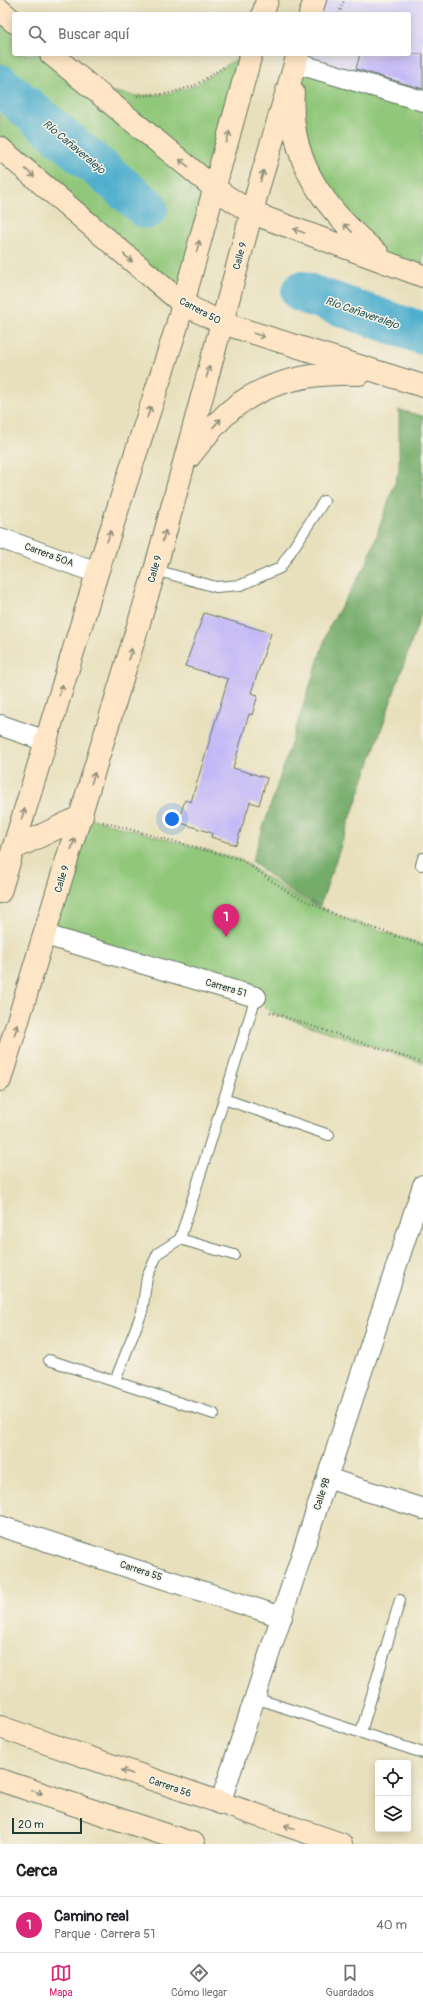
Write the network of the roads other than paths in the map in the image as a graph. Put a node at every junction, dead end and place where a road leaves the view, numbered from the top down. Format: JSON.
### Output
{"nodes":[{"id":1,"x":267,"y":0,"type":"edge"},
{"id":2,"x":315,"y":0,"type":"edge"},
{"id":3,"x":0,"y":10,"type":"edge"},
{"id":4,"x":264,"y":12,"type":"edge"},
{"id":5,"x":311,"y":12,"type":"edge"},
{"id":6,"x":12,"y":20,"type":"edge"},
{"id":7,"x":53,"y":56,"type":"edge"},
{"id":8,"x":250,"y":56,"type":"edge"},
{"id":9,"x":296,"y":59,"type":"edge"},
{"id":10,"x":423,"y":102,"type":"edge"},
{"id":11,"x":0,"y":148,"type":"edge"},
{"id":12,"x":212,"y":197,"type":"junction"},
{"id":13,"x":249,"y":222,"type":"junction"},
{"id":14,"x":388,"y":263,"type":"junction"},
{"id":15,"x":423,"y":276,"type":"edge"},
{"id":16,"x":185,"y":294,"type":"junction"},
{"id":17,"x":224,"y":314,"type":"junction"},
{"id":18,"x":386,"y":376,"type":"junction"},
{"id":19,"x":423,"y":386,"type":"edge"},
{"id":20,"x":184,"y":464,"type":"junction"},
{"id":21,"x":324,"y":501,"type":"dead end"},
{"id":22,"x":0,"y":538,"type":"edge"},
{"id":23,"x":155,"y":570,"type":"junction"},
{"id":24,"x":97,"y":573,"type":"junction"},
{"id":25,"x":0,"y":725,"type":"edge"},
{"id":26,"x":46,"y":741,"type":"junction"},
{"id":27,"x":82,"y":816,"type":"junction"},
{"id":28,"x":13,"y":849,"type":"junction"},
{"id":29,"x":0,"y":892,"type":"edge"},
{"id":30,"x":45,"y":935,"type":"junction"},
{"id":31,"x":256,"y":997,"type":"joint"},
{"id":32,"x":0,"y":1080,"type":"edge"},
{"id":33,"x":224,"y":1099,"type":"junction"},
{"id":34,"x":329,"y":1135,"type":"dead end"},
{"id":35,"x":423,"y":1185,"type":"edge"},
{"id":36,"x":180,"y":1239,"type":"junction"},
{"id":37,"x":234,"y":1255,"type":"dead end"},
{"id":38,"x":49,"y":1360,"type":"dead end"},
{"id":39,"x":115,"y":1381,"type":"junction"},
{"id":40,"x":214,"y":1414,"type":"dead end"},
{"id":41,"x":327,"y":1478,"type":"junction"},
{"id":42,"x":423,"y":1509,"type":"edge"},
{"id":43,"x":0,"y":1526,"type":"edge"},
{"id":44,"x":400,"y":1600,"type":"dead end"},
{"id":45,"x":282,"y":1617,"type":"junction"},
{"id":46,"x":255,"y":1698,"type":"junction"},
{"id":47,"x":0,"y":1727,"type":"edge"},
{"id":48,"x":361,"y":1732,"type":"junction"},
{"id":49,"x":423,"y":1753,"type":"edge"},
{"id":50,"x":0,"y":1780,"type":"edge"},
{"id":51,"x":220,"y":1804,"type":"junction"},
{"id":52,"x":194,"y":1844,"type":"edge"},
{"id":53,"x":340,"y":1844,"type":"edge"}],
"edges":[{"from":1,"to":4,"type":"main road"},
{"from":2,"to":5,"type":"main road"},
{"from":3,"to":6,"type":"main road"},
{"from":12,"to":7,"type":"main road","one_way":true},
{"from":12,"to":8,"type":"main road","one_way":true},
{"from":9,"to":10,"type":"street"},
{"from":13,"to":9,"type":"main road","name":"Calle 9","one_way":true},
{"from":14,"to":9,"type":"main road","one_way":true},
{"from":11,"to":16,"type":"main road","name":"Carrera 50","one_way":true},
{"from":12,"to":13,"type":"main road"},
{"from":16,"to":12,"type":"main road","one_way":true},
{"from":14,"to":13,"type":"main road","one_way":true},
{"from":13,"to":17,"type":"main road","name":"Calle 9"},
{"from":14,"to":15,"type":"main road"},
{"from":16,"to":17,"type":"main road","name":"Carrera 50"},
{"from":24,"to":16,"type":"main road","one_way":true},
{"from":17,"to":18,"type":"main road","name":"Carrera 50","one_way":true},
{"from":20,"to":17,"type":"main road","name":"Calle 9","one_way":true},
{"from":18,"to":19,"type":"main road","name":"Carrera 50"},
{"from":20,"to":18,"type":"main road","one_way":true},
{"from":23,"to":20,"type":"main road","name":"Calle 9","one_way":true},
{"from":21,"to":23,"type":"lane"},
{"from":22,"to":24,"type":"street","name":"Carrera 50A"},
{"from":27,"to":23,"type":"main road","name":"Calle 9","one_way":true},
{"from":26,"to":24,"type":"main road","one_way":true},
{"from":25,"to":26,"type":"street"},
{"from":28,"to":26,"type":"main road","one_way":true},
{"from":27,"to":28,"type":"main road"},
{"from":30,"to":27,"type":"main road","name":"Calle 9","one_way":true},
{"from":28,"to":29,"type":"main road"},
{"from":30,"to":31,"type":"street","name":"Carrera 51"},
{"from":32,"to":30,"type":"main road","name":"Calle 9","one_way":true},
{"from":31,"to":33,"type":"lane"},
{"from":33,"to":34,"type":"lane"},
{"from":33,"to":36,"type":"lane"},
{"from":35,"to":41,"type":"street","name":"Calle 9B"},
{"from":36,"to":37,"type":"lane"},
{"from":36,"to":39,"type":"lane"},
{"from":38,"to":39,"type":"lane"},
{"from":39,"to":40,"type":"lane"},
{"from":41,"to":42,"type":"street"},
{"from":41,"to":45,"type":"street","name":"Calle 9B"},
{"from":43,"to":45,"type":"street","name":"Carrera 55"},
{"from":44,"to":48,"type":"lane"},
{"from":45,"to":46,"type":"street","name":"Calle 9B"},
{"from":46,"to":48,"type":"lane"},
{"from":46,"to":51,"type":"street","name":"Calle 9B"},
{"from":51,"to":47,"type":"main road","name":"Carrera 56","one_way":true},
{"from":48,"to":49,"type":"lane"},
{"from":50,"to":52,"type":"main road","one_way":true},
{"from":53,"to":51,"type":"main road","name":"Carrera 56","one_way":true}]}
